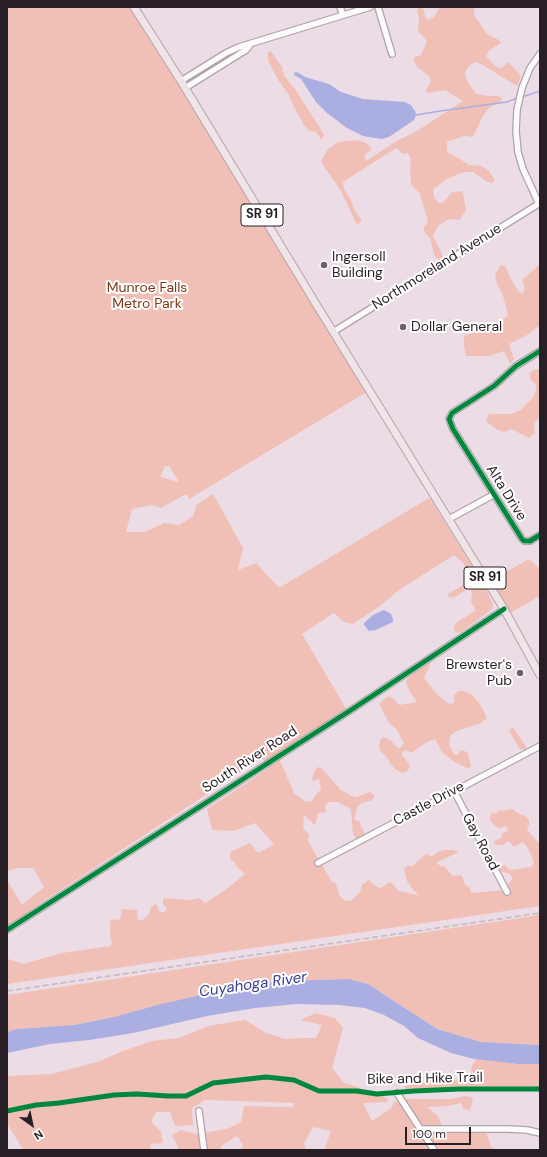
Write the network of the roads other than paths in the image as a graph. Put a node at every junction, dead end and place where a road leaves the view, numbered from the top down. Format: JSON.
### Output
{"nodes":[{"id":1,"x":134,"y":7,"type":"edge"},
{"id":2,"x":340,"y":7,"type":"edge"},
{"id":3,"x":370,"y":7,"type":"edge"},
{"id":4,"x":378,"y":7,"type":"edge"},
{"id":5,"x":343,"y":15,"type":"junction"},
{"id":6,"x":250,"y":45,"type":"junction"},
{"id":7,"x":392,"y":54,"type":"dead end"},
{"id":8,"x":540,"y":54,"type":"edge"},
{"id":9,"x":181,"y":81,"type":"junction"},
{"id":10,"x":185,"y":88,"type":"junction"},
{"id":11,"x":539,"y":203,"type":"edge"},
{"id":12,"x":333,"y":332,"type":"junction"},
{"id":13,"x":540,"y":351,"type":"edge"},
{"id":14,"x":493,"y":494,"type":"junction"},
{"id":15,"x":449,"y":520,"type":"junction"},
{"id":16,"x":540,"y":535,"type":"edge"},
{"id":17,"x":504,"y":609,"type":"junction"},
{"id":18,"x":540,"y":675,"type":"edge"},
{"id":19,"x":540,"y":746,"type":"edge"},
{"id":20,"x":454,"y":791,"type":"junction"},
{"id":21,"x":318,"y":863,"type":"dead end"},
{"id":22,"x":507,"y":892,"type":"dead end"},
{"id":23,"x":7,"y":930,"type":"edge"},
{"id":24,"x":397,"y":1093,"type":"dead end"},
{"id":25,"x":199,"y":1111,"type":"dead end"},
{"id":26,"x":420,"y":1129,"type":"junction"},
{"id":27,"x":540,"y":1134,"type":"edge"},
{"id":28,"x":204,"y":1150,"type":"edge"},
{"id":29,"x":434,"y":1150,"type":"edge"}],
"edges":[{"from":1,"to":9,"type":"main road","number":"SR 91"},
{"from":2,"to":5,"type":"street"},
{"from":3,"to":5,"type":"street"},
{"from":4,"to":7,"type":"street"},
{"from":5,"to":6,"type":"street"},
{"from":6,"to":9,"type":"street"},
{"from":6,"to":10,"type":"street"},
{"from":8,"to":11,"type":"street"},
{"from":9,"to":10,"type":"main road","number":"SR 91"},
{"from":10,"to":12,"type":"main road","number":"SR 91"},
{"from":11,"to":12,"type":"street","name":"Northmoreland Avenue"},
{"from":12,"to":15,"type":"main road","number":"SR 91"},
{"from":13,"to":14,"type":"street","name":"Alta Drive"},
{"from":14,"to":15,"type":"street"},
{"from":14,"to":16,"type":"street","name":"Alta Drive"},
{"from":15,"to":17,"type":"main road","number":"SR 91"},
{"from":17,"to":18,"type":"main road","number":"SR 91"},
{"from":17,"to":23,"type":"street","name":"South River Road"},
{"from":19,"to":20,"type":"street","name":"Castle Drive"},
{"from":20,"to":21,"type":"street","name":"Castle Drive"},
{"from":20,"to":22,"type":"street","name":"Gay Road"},
{"from":24,"to":26,"type":"street"},
{"from":25,"to":28,"type":"street"},
{"from":26,"to":27,"type":"street"},
{"from":26,"to":29,"type":"street"}]}
